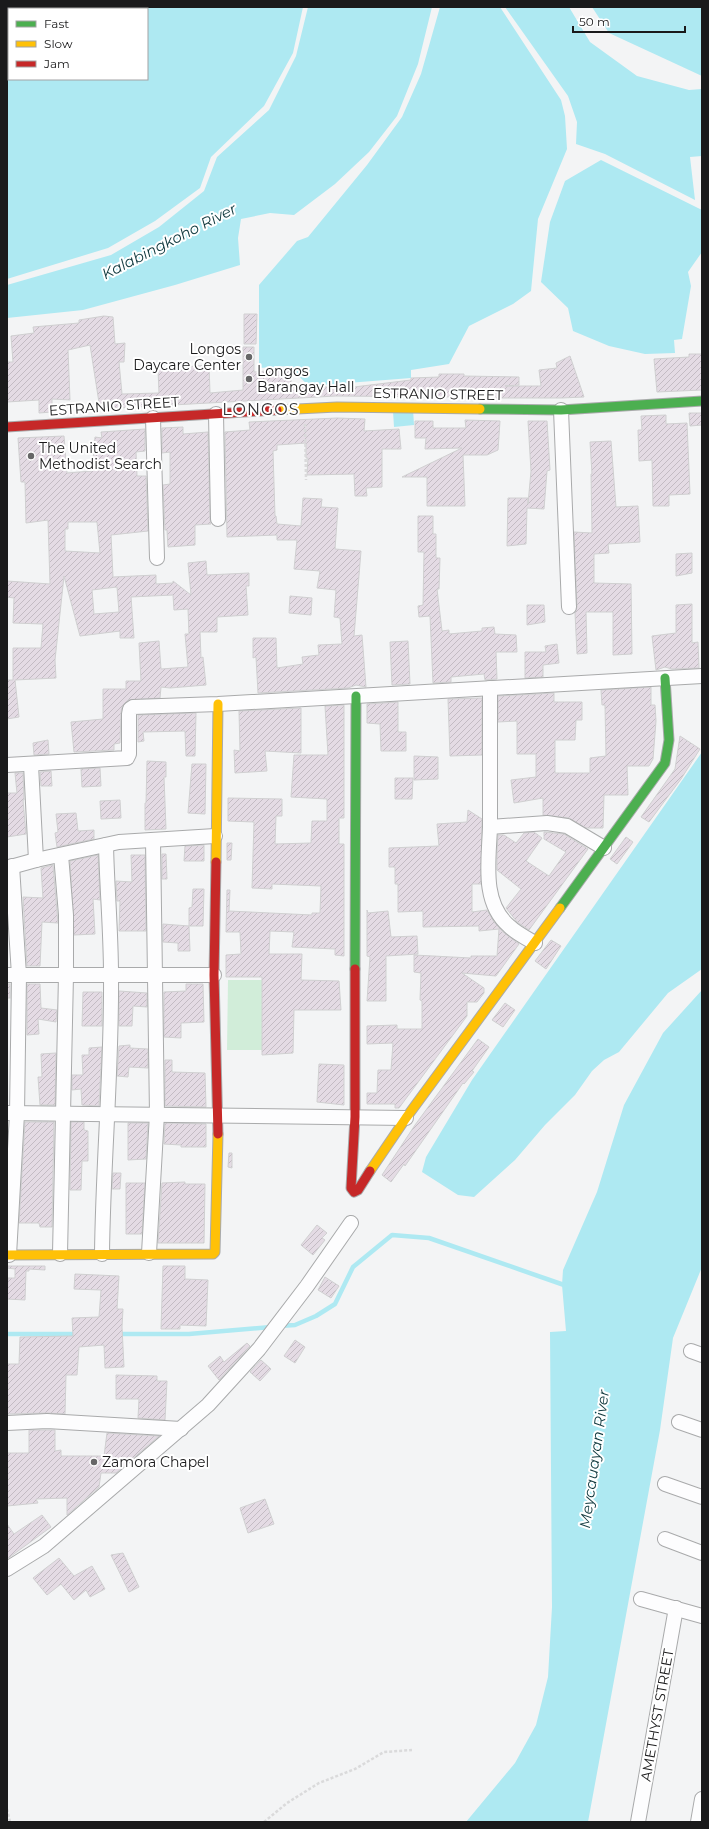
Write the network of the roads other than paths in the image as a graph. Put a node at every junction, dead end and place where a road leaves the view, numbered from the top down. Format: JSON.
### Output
{"nodes":[{"id":1,"x":702,"y":401,"type":"edge"},
{"id":2,"x":560,"y":410,"type":"junction"},
{"id":3,"x":216,"y":414,"type":"junction"},
{"id":4,"x":153,"y":418,"type":"junction"},
{"id":5,"x":7,"y":427,"type":"edge"},
{"id":6,"x":218,"y":519,"type":"dead end"},
{"id":7,"x":157,"y":558,"type":"dead end"},
{"id":8,"x":569,"y":607,"type":"dead end"},
{"id":9,"x":702,"y":676,"type":"edge"},
{"id":10,"x":665,"y":678,"type":"junction"},
{"id":11,"x":490,"y":688,"type":"junction"},
{"id":12,"x":356,"y":696,"type":"junction"},
{"id":13,"x":218,"y":704,"type":"junction"},
{"id":14,"x":7,"y":765,"type":"edge"},
{"id":15,"x":31,"y":765,"type":"junction"},
{"id":16,"x":490,"y":827,"type":"junction"},
{"id":17,"x":215,"y":836,"type":"junction"},
{"id":18,"x":153,"y":840,"type":"junction"},
{"id":19,"x":106,"y":845,"type":"junction"},
{"id":20,"x":604,"y":848,"type":"junction"},
{"id":21,"x":61,"y":855,"type":"junction"},
{"id":22,"x":36,"y":860,"type":"junction"},
{"id":23,"x":10,"y":867,"type":"edge"},
{"id":24,"x":535,"y":943,"type":"junction"},
{"id":25,"x":13,"y":975,"type":"edge"},
{"id":26,"x":66,"y":975,"type":"junction"},
{"id":27,"x":111,"y":975,"type":"junction"},
{"id":28,"x":155,"y":975,"type":"junction"},
{"id":29,"x":214,"y":975,"type":"junction"},
{"id":30,"x":12,"y":1113,"type":"edge"},
{"id":31,"x":62,"y":1113,"type":"junction"},
{"id":32,"x":108,"y":1114,"type":"junction"},
{"id":33,"x":157,"y":1114,"type":"junction"},
{"id":34,"x":218,"y":1115,"type":"junction"},
{"id":35,"x":355,"y":1117,"type":"junction"},
{"id":36,"x":406,"y":1118,"type":"junction"},
{"id":37,"x":351,"y":1223,"type":"dead end"},
{"id":38,"x":149,"y":1253,"type":"junction"},
{"id":39,"x":8,"y":1254,"type":"edge"},
{"id":40,"x":60,"y":1254,"type":"junction"},
{"id":41,"x":102,"y":1254,"type":"junction"},
{"id":42,"x":679,"y":1422,"type":"dead end"},
{"id":43,"x":7,"y":1424,"type":"edge"},
{"id":44,"x":181,"y":1429,"type":"junction"},
{"id":45,"x":702,"y":1430,"type":"edge"},
{"id":46,"x":666,"y":1484,"type":"dead end"},
{"id":47,"x":702,"y":1497,"type":"edge"},
{"id":48,"x":664,"y":1539,"type":"dead end"},
{"id":49,"x":702,"y":1553,"type":"edge"},
{"id":50,"x":7,"y":1569,"type":"edge"},
{"id":51,"x":641,"y":1599,"type":"dead end"},
{"id":52,"x":676,"y":1608,"type":"junction"},
{"id":53,"x":702,"y":1616,"type":"edge"},
{"id":54,"x":702,"y":1799,"type":"edge"},
{"id":55,"x":638,"y":1822,"type":"edge"},
{"id":56,"x":698,"y":1822,"type":"edge"}],
"edges":[{"from":1,"to":2,"type":"street","name":"ESTRANIO STREET"},
{"from":2,"to":3,"type":"street","name":"ESTRANIO STREET"},
{"from":2,"to":8,"type":"street"},
{"from":3,"to":4,"type":"street","name":"ESTRANIO STREET"},
{"from":3,"to":6,"type":"street"},
{"from":4,"to":5,"type":"street","name":"ESTRANIO STREET"},
{"from":4,"to":7,"type":"street"},
{"from":9,"to":10,"type":"street"},
{"from":10,"to":11,"type":"street"},
{"from":10,"to":20,"type":"street"},
{"from":11,"to":12,"type":"street"},
{"from":11,"to":16,"type":"street"},
{"from":12,"to":13,"type":"street"},
{"from":12,"to":35,"type":"street"},
{"from":13,"to":15,"type":"street"},
{"from":13,"to":17,"type":"street"},
{"from":14,"to":15,"type":"street"},
{"from":15,"to":22,"type":"street"},
{"from":16,"to":20,"type":"street"},
{"from":16,"to":24,"type":"street"},
{"from":17,"to":18,"type":"street"},
{"from":17,"to":29,"type":"street"},
{"from":18,"to":19,"type":"street"},
{"from":18,"to":28,"type":"street"},
{"from":19,"to":21,"type":"street"},
{"from":19,"to":27,"type":"street"},
{"from":20,"to":24,"type":"street"},
{"from":21,"to":22,"type":"street"},
{"from":21,"to":26,"type":"street"},
{"from":22,"to":23,"type":"street"},
{"from":23,"to":25,"type":"street"},
{"from":24,"to":36,"type":"street"},
{"from":25,"to":26,"type":"street"},
{"from":25,"to":30,"type":"street"},
{"from":26,"to":27,"type":"street"},
{"from":26,"to":31,"type":"street"},
{"from":27,"to":28,"type":"street"},
{"from":27,"to":32,"type":"street"},
{"from":28,"to":29,"type":"street"},
{"from":28,"to":33,"type":"street"},
{"from":29,"to":34,"type":"street"},
{"from":30,"to":31,"type":"street"},
{"from":30,"to":39,"type":"street"},
{"from":31,"to":32,"type":"street"},
{"from":31,"to":40,"type":"street"},
{"from":32,"to":33,"type":"street"},
{"from":32,"to":41,"type":"street"},
{"from":33,"to":34,"type":"street"},
{"from":33,"to":38,"type":"street"},
{"from":34,"to":35,"type":"street"},
{"from":34,"to":38,"type":"street"},
{"from":35,"to":36,"type":"street"},
{"from":35,"to":36,"type":"street"},
{"from":37,"to":44,"type":"street"},
{"from":38,"to":41,"type":"street"},
{"from":39,"to":40,"type":"street"},
{"from":40,"to":41,"type":"street"},
{"from":42,"to":45,"type":"street"},
{"from":43,"to":44,"type":"street"},
{"from":44,"to":50,"type":"street"},
{"from":46,"to":47,"type":"street"},
{"from":48,"to":49,"type":"street"},
{"from":51,"to":52,"type":"street"},
{"from":52,"to":53,"type":"street"},
{"from":52,"to":55,"type":"street","name":"AMETHYST STREET"},
{"from":54,"to":56,"type":"street"}]}
